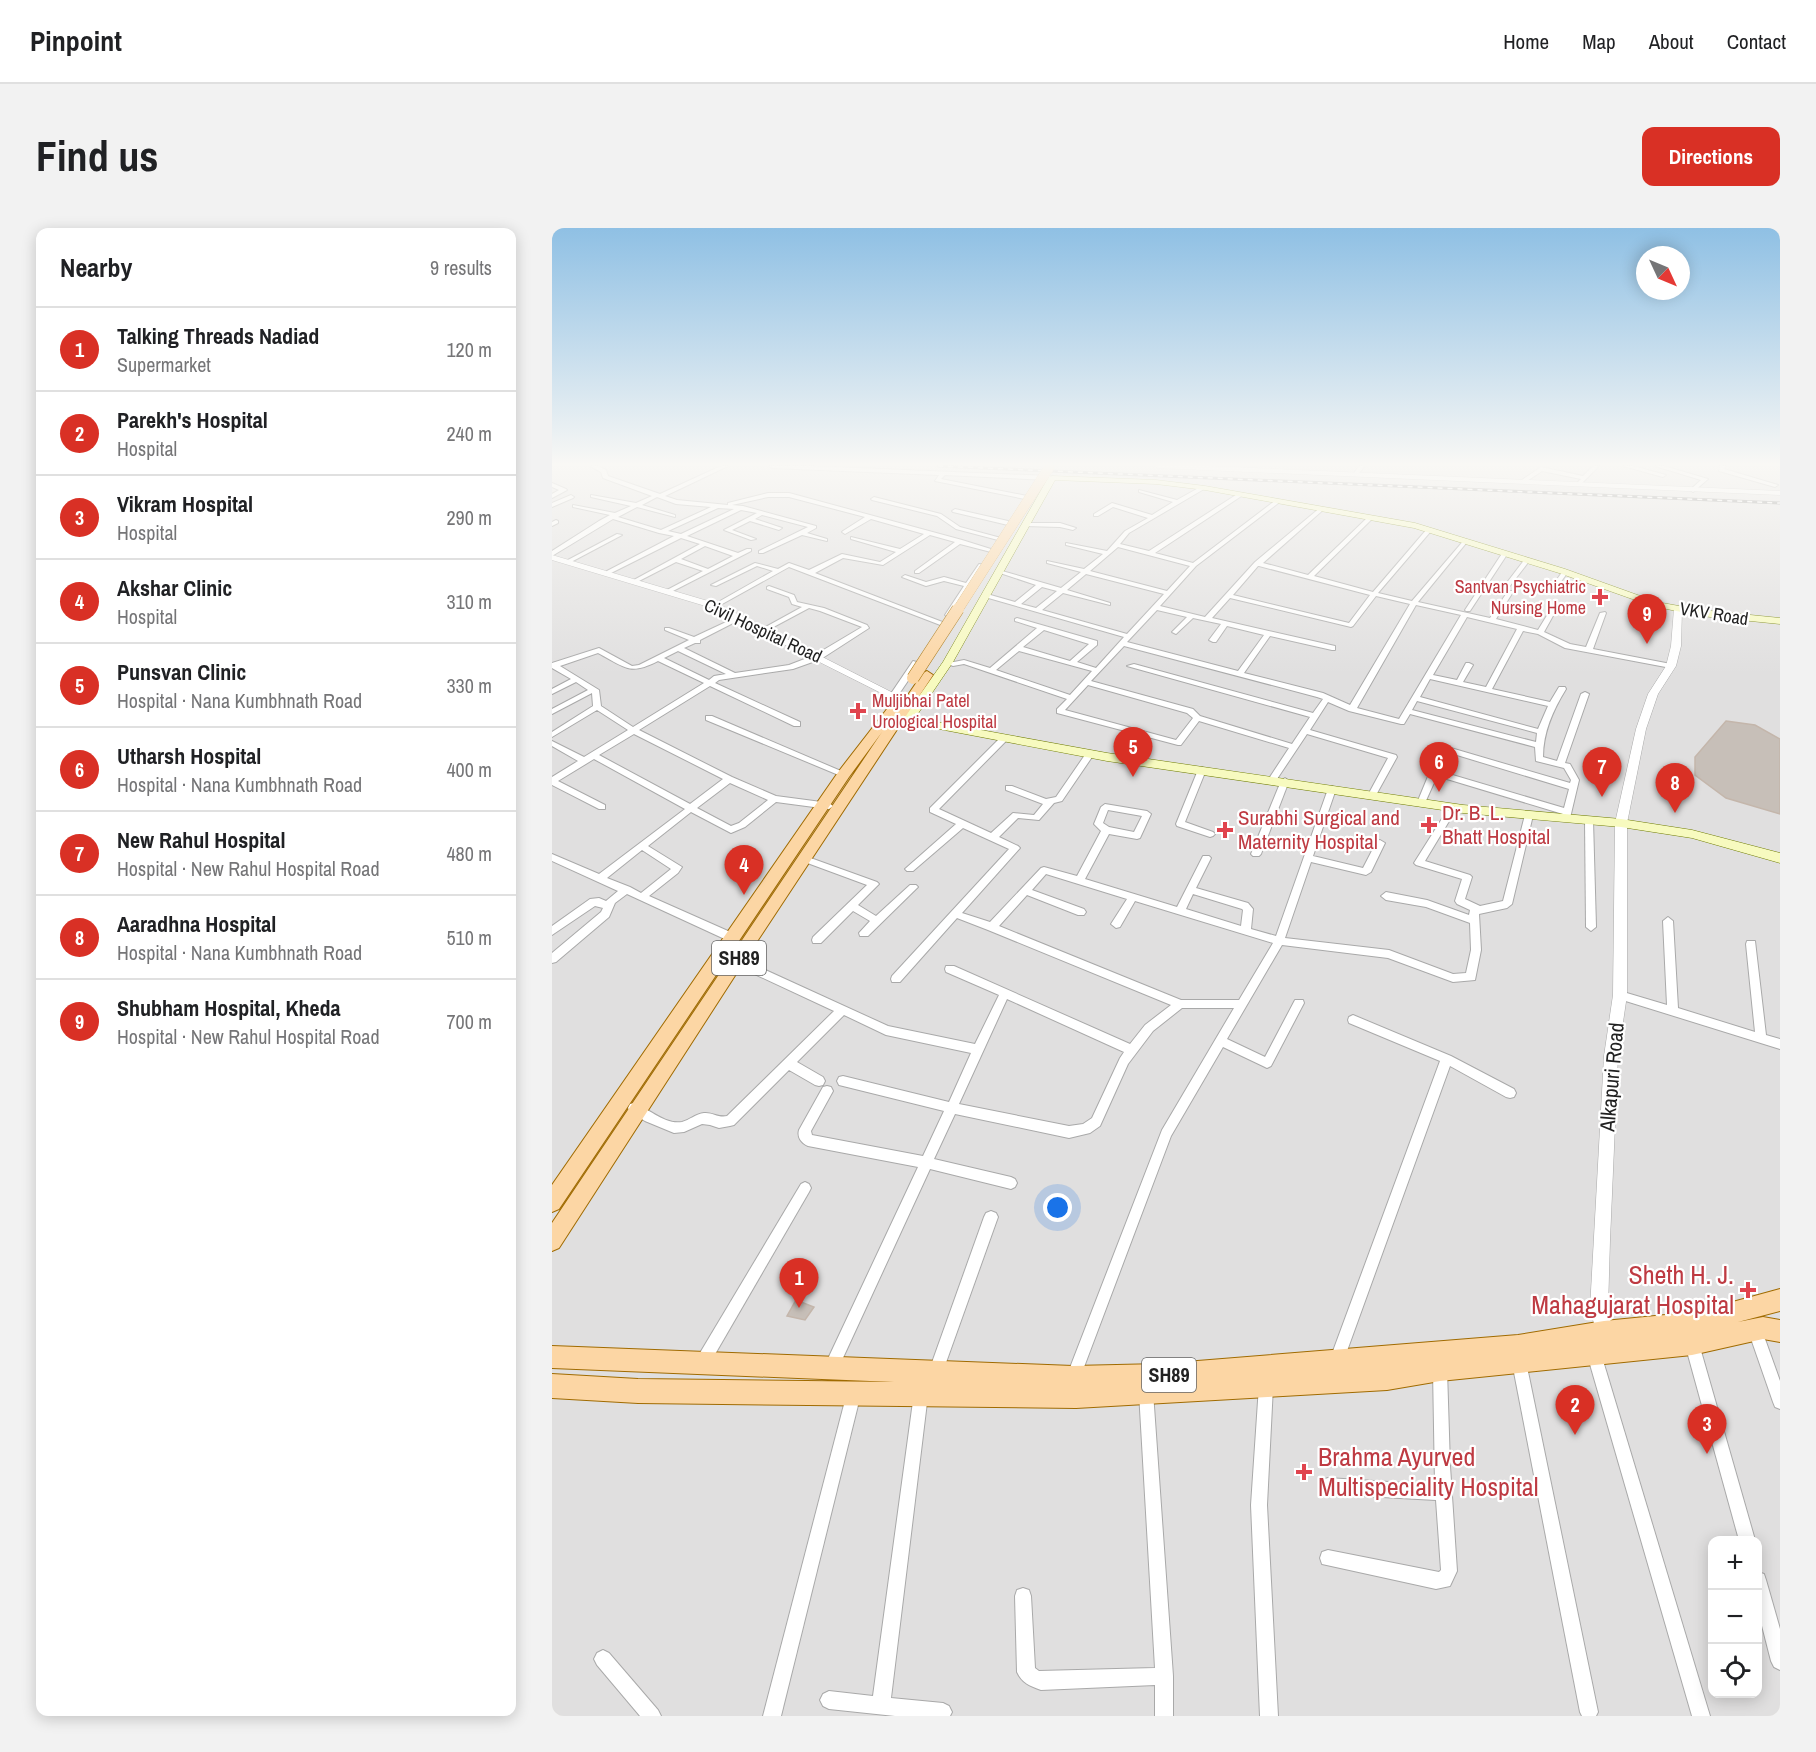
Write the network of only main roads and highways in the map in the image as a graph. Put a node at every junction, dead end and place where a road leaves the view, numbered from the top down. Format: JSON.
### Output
{"nodes":[{"id":1,"x":1007,"y":535,"type":"edge"},
{"id":2,"x":1011,"y":535,"type":"edge"},
{"id":3,"x":1020,"y":535,"type":"edge"},
{"id":4,"x":1447,"y":535,"type":"edge"},
{"id":5,"x":1780,"y":621,"type":"edge"},
{"id":6,"x":920,"y":677,"type":"junction"},
{"id":7,"x":899,"y":718,"type":"junction"},
{"id":8,"x":832,"y":807,"type":"junction"},
{"id":9,"x":1780,"y":858,"type":"edge"},
{"id":10,"x":552,"y":1202,"type":"edge"},
{"id":11,"x":552,"y":1241,"type":"edge"},
{"id":12,"x":1780,"y":1300,"type":"edge"},
{"id":13,"x":1770,"y":1328,"type":"edge"},
{"id":14,"x":552,"y":1358,"type":"edge"},
{"id":15,"x":552,"y":1386,"type":"edge"}],
"edges":[{"from":1,"to":6,"type":"main road","number":"SH89","bridge":true},
{"from":2,"to":6,"type":"main road","number":"SH89"},
{"from":3,"to":7,"type":"main road","name":"VKV Road"},
{"from":4,"to":5,"type":"main road","name":"VKV Road"},
{"from":6,"to":7,"type":"main road","number":"SH89"},
{"from":6,"to":7,"type":"main road","number":"SH89"},
{"from":7,"to":8,"type":"main road","number":"SH89"},
{"from":7,"to":8,"type":"main road","number":"SH89"},
{"from":7,"to":9,"type":"main road"},
{"from":8,"to":10,"type":"main road","number":"SH89"},
{"from":8,"to":11,"type":"main road","number":"SH89"},
{"from":12,"to":14,"type":"main road","number":"SH89"},
{"from":13,"to":15,"type":"main road","number":"SH89"}]}
